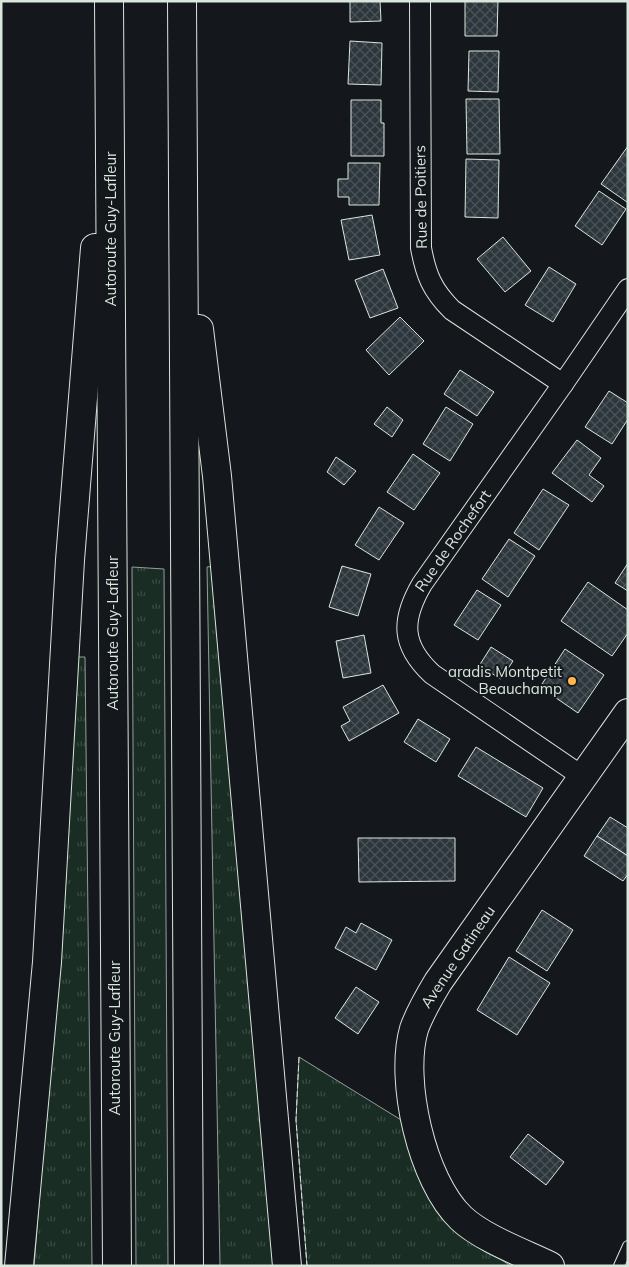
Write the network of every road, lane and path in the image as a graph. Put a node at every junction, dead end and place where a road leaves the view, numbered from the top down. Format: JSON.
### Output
{"nodes":[{"id":1,"x":109,"y":1,"type":"edge"},
{"id":2,"x":182,"y":1,"type":"edge"},
{"id":3,"x":420,"y":1,"type":"edge"},
{"id":4,"x":110,"y":65,"type":"junction"},
{"id":5,"x":183,"y":198,"type":"junction"},
{"id":6,"x":628,"y":288,"type":"edge"},
{"id":7,"x":563,"y":384,"type":"junction"},
{"id":8,"x":628,"y":712,"type":"edge"},
{"id":9,"x":584,"y":777,"type":"junction"},
{"id":10,"x":23,"y":1212,"type":"junction"},
{"id":11,"x":1,"y":1240,"type":"edge"},
{"id":12,"x":628,"y":1246,"type":"edge"},
{"id":13,"x":18,"y":1266,"type":"edge"},
{"id":14,"x":117,"y":1266,"type":"edge"},
{"id":15,"x":189,"y":1266,"type":"edge"},
{"id":16,"x":287,"y":1266,"type":"edge"},
{"id":17,"x":550,"y":1266,"type":"edge"},
{"id":18,"x":618,"y":1266,"type":"edge"}],
"edges":[{"from":1,"to":4,"type":"main road","name":"Autoroute Guy-Lafleur"},
{"from":2,"to":5,"type":"main road"},
{"from":3,"to":7,"type":"street","name":"Rue de Poitiers"},
{"from":4,"to":10,"type":"main road"},
{"from":4,"to":14,"type":"main road","name":"Autoroute Guy-Lafleur"},
{"from":5,"to":15,"type":"main road"},
{"from":5,"to":16,"type":"main road"},
{"from":6,"to":7,"type":"street","name":"Rue de Rochefort"},
{"from":7,"to":9,"type":"street","name":"Rue de Rochefort"},
{"from":8,"to":9,"type":"main road","name":"Avenue Gatineau"},
{"from":9,"to":17,"type":"main road","name":"Avenue Gatineau"},
{"from":10,"to":11,"type":"main road"},
{"from":10,"to":13,"type":"main road"},
{"from":12,"to":18,"type":"lane"}]}
